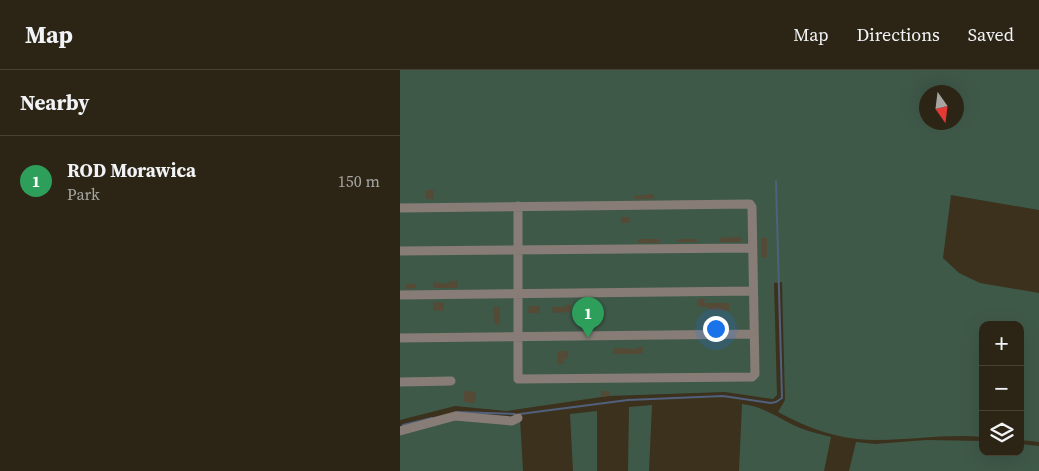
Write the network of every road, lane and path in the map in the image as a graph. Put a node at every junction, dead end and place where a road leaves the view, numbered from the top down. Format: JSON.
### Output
{"nodes":[{"id":1,"x":518,"y":206,"type":"junction"},
{"id":2,"x":400,"y":208,"type":"edge"},
{"id":3,"x":752,"y":248,"type":"junction"},
{"id":4,"x":517,"y":249,"type":"junction"},
{"id":5,"x":400,"y":251,"type":"edge"},
{"id":6,"x":753,"y":291,"type":"junction"},
{"id":7,"x":518,"y":294,"type":"junction"},
{"id":8,"x":400,"y":295,"type":"edge"},
{"id":9,"x":754,"y":334,"type":"junction"},
{"id":10,"x":519,"y":337,"type":"junction"},
{"id":11,"x":400,"y":338,"type":"edge"},
{"id":12,"x":451,"y":381,"type":"dead end"},
{"id":13,"x":400,"y":382,"type":"edge"},
{"id":14,"x":518,"y":418,"type":"dead end"},
{"id":15,"x":400,"y":430,"type":"edge"}],
"edges":[{"from":1,"to":2,"type":"street"},
{"from":1,"to":3,"type":"street"},
{"from":1,"to":4,"type":"street"},
{"from":3,"to":4,"type":"street"},
{"from":3,"to":6,"type":"street"},
{"from":4,"to":5,"type":"street"},
{"from":4,"to":7,"type":"street"},
{"from":6,"to":7,"type":"street"},
{"from":6,"to":9,"type":"street"},
{"from":7,"to":8,"type":"street"},
{"from":7,"to":10,"type":"street"},
{"from":9,"to":10,"type":"street"},
{"from":9,"to":10,"type":"street"},
{"from":10,"to":11,"type":"street"},
{"from":12,"to":13,"type":"street"},
{"from":14,"to":15,"type":"street"}]}
